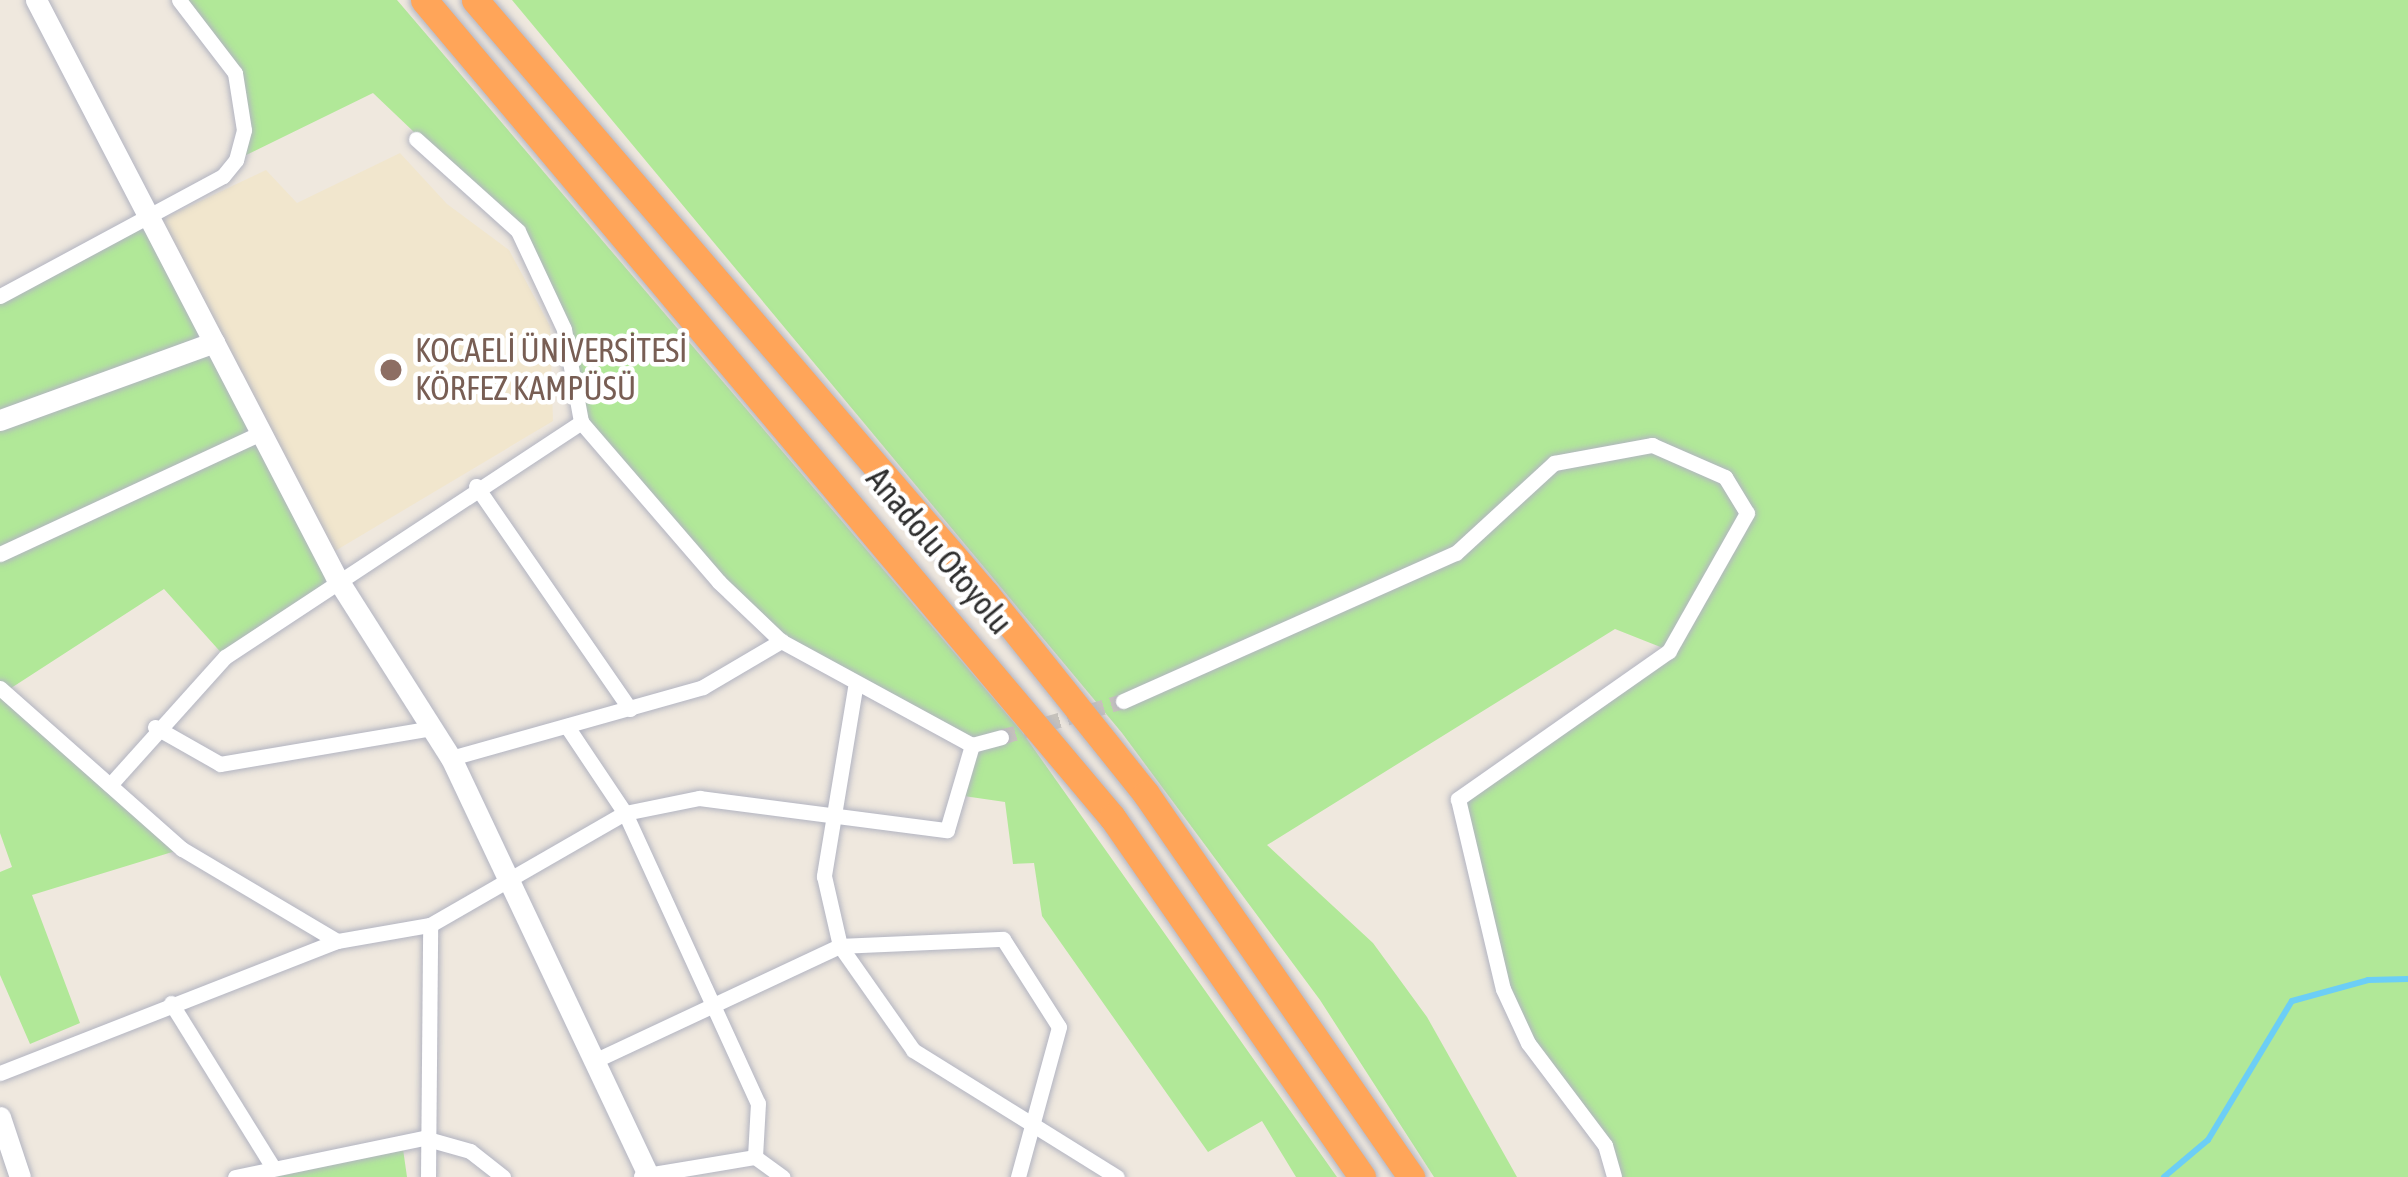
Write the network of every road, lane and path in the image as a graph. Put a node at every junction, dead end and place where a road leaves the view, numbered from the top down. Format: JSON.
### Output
{"nodes":[{"id":1,"x":36,"y":0,"type":"edge"},
{"id":2,"x":179,"y":0,"type":"edge"},
{"id":3,"x":424,"y":0,"type":"edge"},
{"id":4,"x":475,"y":0,"type":"edge"},
{"id":5,"x":416,"y":140,"type":"dead end"},
{"id":6,"x":149,"y":213,"type":"junction"},
{"id":7,"x":0,"y":296,"type":"edge"},
{"id":8,"x":214,"y":342,"type":"junction"},
{"id":9,"x":0,"y":420,"type":"edge"},
{"id":10,"x":580,"y":422,"type":"junction"},
{"id":11,"x":259,"y":434,"type":"junction"},
{"id":12,"x":476,"y":486,"type":"junction"},
{"id":13,"x":0,"y":554,"type":"edge"},
{"id":14,"x":336,"y":577,"type":"junction"},
{"id":15,"x":781,"y":641,"type":"junction"},
{"id":16,"x":0,"y":688,"type":"edge"},
{"id":17,"x":855,"y":688,"type":"junction"},
{"id":18,"x":1123,"y":700,"type":"tunnel mouth"},
{"id":19,"x":630,"y":709,"type":"junction"},
{"id":20,"x":155,"y":727,"type":"junction"},
{"id":21,"x":434,"y":728,"type":"junction"},
{"id":22,"x":568,"y":728,"type":"junction"},
{"id":23,"x":1001,"y":737,"type":"tunnel mouth"},
{"id":24,"x":972,"y":745,"type":"junction"},
{"id":25,"x":452,"y":758,"type":"junction"},
{"id":26,"x":110,"y":785,"type":"junction"},
{"id":27,"x":625,"y":813,"type":"junction"},
{"id":28,"x":832,"y":813,"type":"junction"},
{"id":29,"x":510,"y":881,"type":"junction"},
{"id":30,"x":430,"y":925,"type":"junction"},
{"id":31,"x":337,"y":941,"type":"junction"},
{"id":32,"x":840,"y":946,"type":"junction"},
{"id":33,"x":171,"y":1004,"type":"junction"},
{"id":34,"x":712,"y":1004,"type":"junction"},
{"id":35,"x":594,"y":1061,"type":"junction"},
{"id":36,"x":0,"y":1072,"type":"edge"},
{"id":37,"x":0,"y":1117,"type":"edge"},
{"id":38,"x":1032,"y":1123,"type":"junction"},
{"id":39,"x":424,"y":1138,"type":"junction"},
{"id":40,"x":755,"y":1157,"type":"junction"},
{"id":41,"x":272,"y":1166,"type":"junction"},
{"id":42,"x":645,"y":1176,"type":"edge"},
{"id":43,"x":20,"y":1177,"type":"edge"},
{"id":44,"x":235,"y":1177,"type":"edge"},
{"id":45,"x":428,"y":1177,"type":"edge"},
{"id":46,"x":503,"y":1177,"type":"edge"},
{"id":47,"x":783,"y":1177,"type":"edge"},
{"id":48,"x":1018,"y":1177,"type":"edge"},
{"id":49,"x":1117,"y":1177,"type":"edge"},
{"id":50,"x":1362,"y":1177,"type":"edge"},
{"id":51,"x":1411,"y":1177,"type":"edge"},
{"id":52,"x":1614,"y":1177,"type":"edge"}],
"edges":[{"from":1,"to":6,"type":"main road"},
{"from":2,"to":6,"type":"street"},
{"from":3,"to":50,"type":"highway","name":"Anadolu Otoyolu"},
{"from":4,"to":51,"type":"highway","name":"Anadolu Otoyolu"},
{"from":5,"to":10,"type":"street"},
{"from":6,"to":7,"type":"street"},
{"from":6,"to":8,"type":"main road"},
{"from":8,"to":9,"type":"main road"},
{"from":8,"to":11,"type":"main road"},
{"from":10,"to":12,"type":"street"},
{"from":10,"to":15,"type":"street"},
{"from":11,"to":13,"type":"street"},
{"from":11,"to":14,"type":"main road"},
{"from":12,"to":14,"type":"street"},
{"from":12,"to":19,"type":"street"},
{"from":14,"to":20,"type":"street"},
{"from":14,"to":21,"type":"main road"},
{"from":15,"to":17,"type":"street"},
{"from":15,"to":19,"type":"street"},
{"from":16,"to":26,"type":"street"},
{"from":17,"to":24,"type":"street"},
{"from":17,"to":28,"type":"street"},
{"from":18,"to":52,"type":"street"},
{"from":19,"to":22,"type":"street"},
{"from":20,"to":21,"type":"street"},
{"from":20,"to":26,"type":"street"},
{"from":21,"to":25,"type":"main road"},
{"from":22,"to":25,"type":"street"},
{"from":22,"to":27,"type":"street"},
{"from":23,"to":24,"type":"street"},
{"from":24,"to":28,"type":"street"},
{"from":25,"to":29,"type":"main road"},
{"from":26,"to":31,"type":"street"},
{"from":27,"to":28,"type":"street"},
{"from":27,"to":29,"type":"street"},
{"from":27,"to":34,"type":"street"},
{"from":28,"to":32,"type":"street"},
{"from":29,"to":30,"type":"street"},
{"from":29,"to":35,"type":"main road"},
{"from":30,"to":31,"type":"street"},
{"from":30,"to":39,"type":"street"},
{"from":31,"to":33,"type":"street"},
{"from":32,"to":34,"type":"street"},
{"from":32,"to":38,"type":"street"},
{"from":32,"to":38,"type":"street"},
{"from":33,"to":36,"type":"street"},
{"from":33,"to":41,"type":"street"},
{"from":34,"to":35,"type":"street"},
{"from":34,"to":40,"type":"street"},
{"from":35,"to":42,"type":"main road"},
{"from":37,"to":43,"type":"main road"},
{"from":38,"to":48,"type":"street"},
{"from":38,"to":49,"type":"street"},
{"from":39,"to":41,"type":"street"},
{"from":39,"to":45,"type":"street"},
{"from":39,"to":46,"type":"street"},
{"from":40,"to":42,"type":"street"},
{"from":40,"to":47,"type":"street"},
{"from":41,"to":44,"type":"street"}]}
